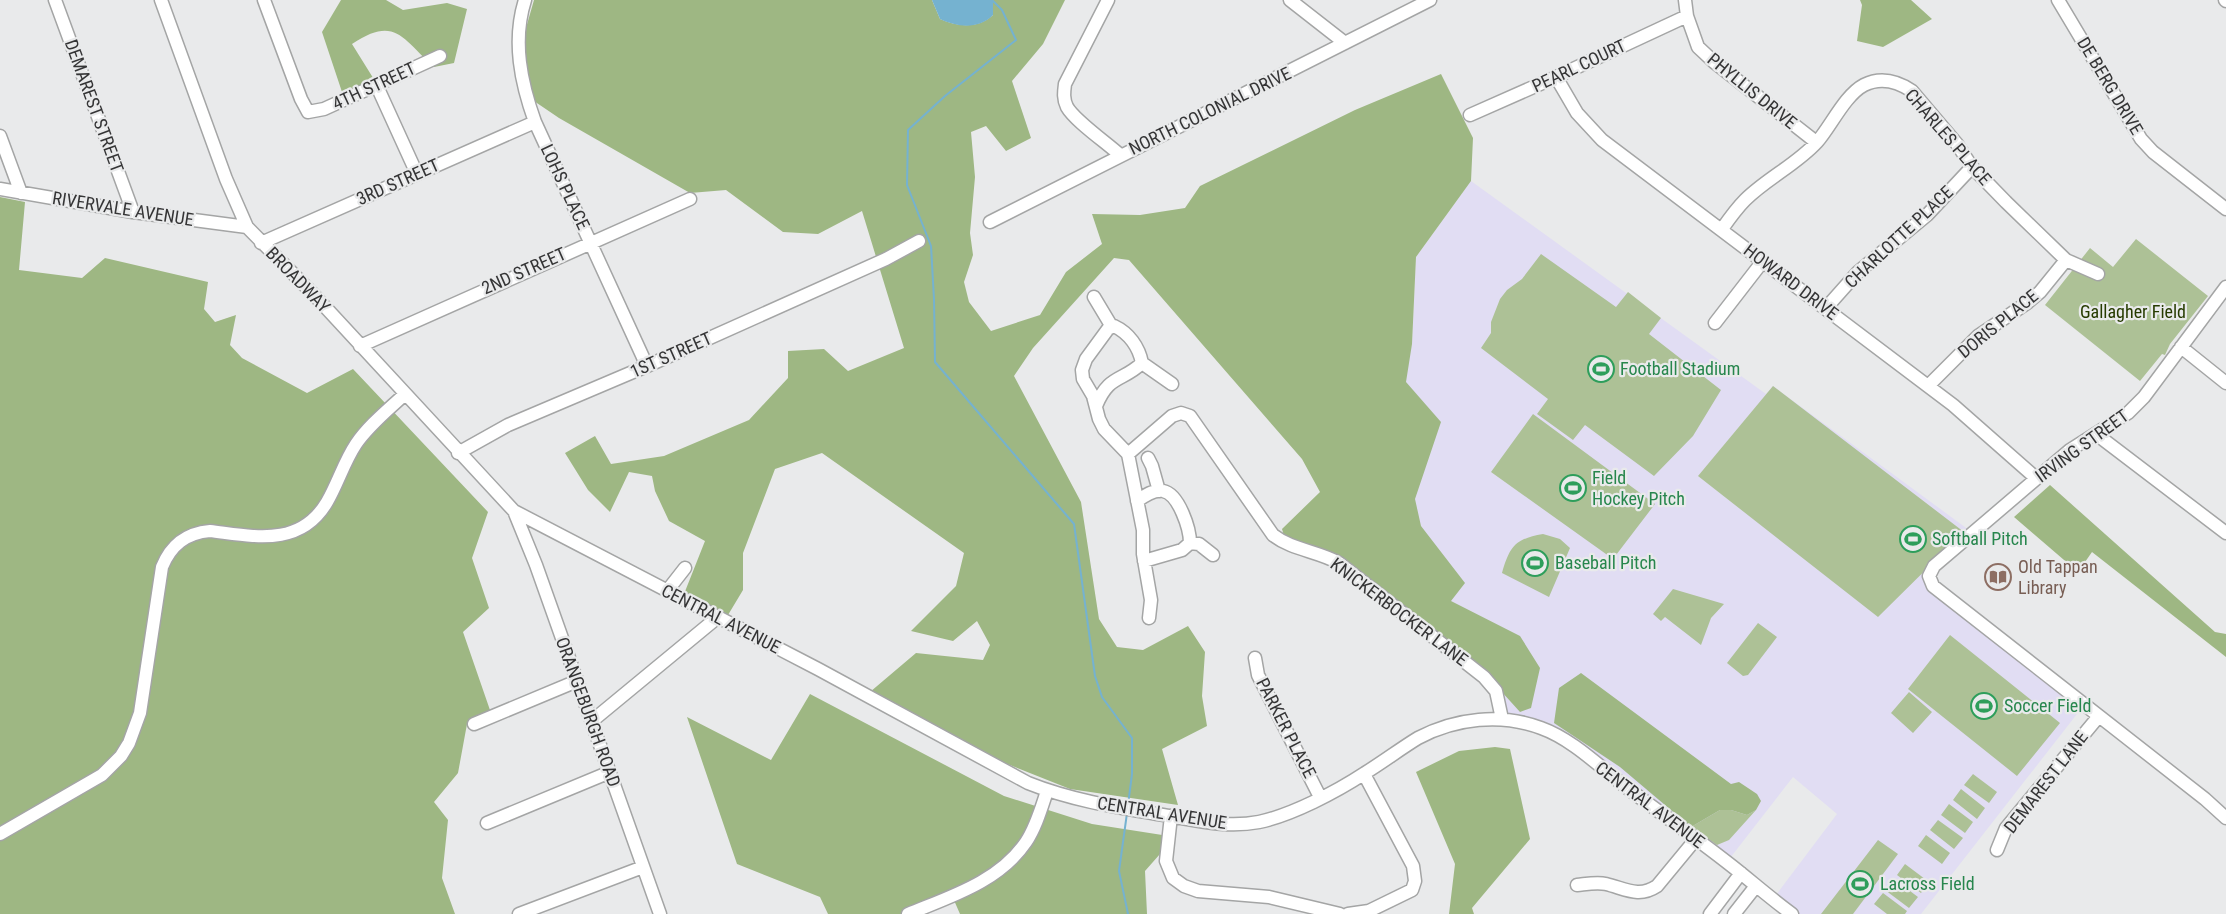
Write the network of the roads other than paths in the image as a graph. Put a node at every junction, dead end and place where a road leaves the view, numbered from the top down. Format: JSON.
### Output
{"nodes":[{"id":1,"x":55,"y":0,"type":"edge"},
{"id":2,"x":160,"y":0,"type":"edge"},
{"id":3,"x":264,"y":0,"type":"edge"},
{"id":4,"x":525,"y":0,"type":"edge"},
{"id":5,"x":1108,"y":0,"type":"edge"},
{"id":6,"x":1290,"y":0,"type":"edge"},
{"id":7,"x":1430,"y":0,"type":"edge"},
{"id":8,"x":1685,"y":0,"type":"edge"},
{"id":9,"x":2058,"y":0,"type":"edge"},
{"id":10,"x":1687,"y":16,"type":"junction"},
{"id":11,"x":1345,"y":44,"type":"junction"},
{"id":12,"x":440,"y":56,"type":"dead end"},
{"id":13,"x":1556,"y":77,"type":"junction"},
{"id":14,"x":376,"y":84,"type":"junction"},
{"id":15,"x":1470,"y":115,"type":"dead end"},
{"id":16,"x":535,"y":122,"type":"junction"},
{"id":17,"x":0,"y":135,"type":"edge"},
{"id":18,"x":1816,"y":142,"type":"junction"},
{"id":19,"x":1120,"y":155,"type":"junction"},
{"id":20,"x":1972,"y":167,"type":"junction"},
{"id":21,"x":417,"y":174,"type":"junction"},
{"id":22,"x":0,"y":189,"type":"edge"},
{"id":23,"x":21,"y":193,"type":"junction"},
{"id":24,"x":690,"y":199,"type":"dead end"},
{"id":25,"x":2226,"y":209,"type":"edge"},
{"id":26,"x":133,"y":212,"type":"junction"},
{"id":27,"x":990,"y":222,"type":"dead end"},
{"id":28,"x":247,"y":227,"type":"junction"},
{"id":29,"x":1722,"y":230,"type":"junction"},
{"id":30,"x":920,"y":241,"type":"dead end"},
{"id":31,"x":261,"y":243,"type":"junction"},
{"id":32,"x":591,"y":243,"type":"junction"},
{"id":33,"x":2066,"y":260,"type":"junction"},
{"id":34,"x":1763,"y":261,"type":"junction"},
{"id":35,"x":2098,"y":274,"type":"dead end"},
{"id":36,"x":2226,"y":286,"type":"edge"},
{"id":37,"x":1094,"y":297,"type":"dead end"},
{"id":38,"x":1826,"y":308,"type":"junction"},
{"id":39,"x":1715,"y":323,"type":"dead end"},
{"id":40,"x":1112,"y":327,"type":"junction"},
{"id":41,"x":360,"y":346,"type":"junction"},
{"id":42,"x":2181,"y":347,"type":"junction"},
{"id":43,"x":1142,"y":363,"type":"junction"},
{"id":44,"x":647,"y":366,"type":"junction"},
{"id":45,"x":2226,"y":383,"type":"edge"},
{"id":46,"x":1172,"y":384,"type":"dead end"},
{"id":47,"x":1928,"y":387,"type":"junction"},
{"id":48,"x":405,"y":394,"type":"junction"},
{"id":49,"x":1095,"y":406,"type":"junction"},
{"id":50,"x":2096,"y":434,"type":"junction"},
{"id":51,"x":458,"y":453,"type":"junction"},
{"id":52,"x":1128,"y":454,"type":"junction"},
{"id":53,"x":1148,"y":458,"type":"dead end"},
{"id":54,"x":2036,"y":478,"type":"junction"},
{"id":55,"x":1159,"y":491,"type":"junction"},
{"id":56,"x":1137,"y":501,"type":"junction"},
{"id":57,"x":514,"y":511,"type":"junction"},
{"id":58,"x":2226,"y":533,"type":"edge"},
{"id":59,"x":1190,"y":543,"type":"junction"},
{"id":60,"x":1213,"y":555,"type":"dead end"},
{"id":61,"x":1144,"y":561,"type":"junction"},
{"id":62,"x":685,"y":568,"type":"dead end"},
{"id":63,"x":667,"y":591,"type":"junction"},
{"id":64,"x":718,"y":617,"type":"junction"},
{"id":65,"x":1149,"y":618,"type":"dead end"},
{"id":66,"x":1255,"y":658,"type":"dead end"},
{"id":67,"x":578,"y":681,"type":"junction"},
{"id":68,"x":2099,"y":716,"type":"junction"},
{"id":69,"x":1502,"y":719,"type":"junction"},
{"id":70,"x":592,"y":721,"type":"junction"},
{"id":71,"x":474,"y":724,"type":"dead end"},
{"id":72,"x":610,"y":772,"type":"junction"},
{"id":73,"x":1364,"y":774,"type":"junction"},
{"id":74,"x":1047,"y":791,"type":"junction"},
{"id":75,"x":1320,"y":797,"type":"junction"},
{"id":76,"x":1171,"y":816,"type":"junction"},
{"id":77,"x":2226,"y":818,"type":"edge"},
{"id":78,"x":487,"y":823,"type":"dead end"},
{"id":79,"x":0,"y":834,"type":"edge"},
{"id":80,"x":1695,"y":840,"type":"junction"},
{"id":81,"x":1997,"y":850,"type":"dead end"},
{"id":82,"x":643,"y":867,"type":"junction"},
{"id":83,"x":1741,"y":873,"type":"junction"},
{"id":84,"x":1577,"y":885,"type":"dead end"},
{"id":85,"x":1756,"y":886,"type":"junction"},
{"id":86,"x":1725,"y":895,"type":"junction"},
{"id":87,"x":1737,"y":910,"type":"edge"},
{"id":88,"x":519,"y":914,"type":"edge"},
{"id":89,"x":660,"y":914,"type":"edge"},
{"id":90,"x":908,"y":914,"type":"edge"},
{"id":91,"x":1340,"y":914,"type":"edge"},
{"id":92,"x":1348,"y":914,"type":"edge"},
{"id":93,"x":1710,"y":914,"type":"edge"},
{"id":94,"x":1792,"y":914,"type":"edge"}],
"edges":[{"from":1,"to":26,"type":"street","name":"DEMAREST STREET"},
{"from":2,"to":28,"type":"street","name":"BROADWAY"},
{"from":3,"to":14,"type":"street","name":"4TH STREET"},
{"from":4,"to":16,"type":"street","name":"LOHS PLACE"},
{"from":5,"to":19,"type":"street"},
{"from":6,"to":11,"type":"street"},
{"from":7,"to":11,"type":"street","name":"NORTH COLONIAL DRIVE"},
{"from":8,"to":10,"type":"street","name":"PHYLLIS DRIVE"},
{"from":9,"to":25,"type":"street","name":"DE BERG DRIVE"},
{"from":10,"to":13,"type":"street","name":"PEARL COURT"},
{"from":10,"to":18,"type":"street","name":"PHYLLIS DRIVE"},
{"from":11,"to":19,"type":"street","name":"NORTH COLONIAL DRIVE"},
{"from":12,"to":14,"type":"street","name":"4TH STREET"},
{"from":13,"to":15,"type":"street","name":"PEARL COURT"},
{"from":13,"to":29,"type":"street","name":"HOWARD DRIVE"},
{"from":14,"to":21,"type":"street"},
{"from":16,"to":21,"type":"street","name":"3RD STREET"},
{"from":16,"to":32,"type":"street","name":"LOHS PLACE"},
{"from":17,"to":23,"type":"street"},
{"from":18,"to":20,"type":"street","name":"CHARLES PLACE"},
{"from":18,"to":29,"type":"street","name":"CHARLES PLACE"},
{"from":19,"to":27,"type":"street","name":"NORTH COLONIAL DRIVE"},
{"from":20,"to":33,"type":"street","name":"CHARLES PLACE"},
{"from":20,"to":38,"type":"street","name":"CHARLOTTE PLACE"},
{"from":21,"to":31,"type":"street","name":"3RD STREET"},
{"from":22,"to":23,"type":"street","name":"RIVERVALE AVENUE"},
{"from":23,"to":26,"type":"street","name":"RIVERVALE AVENUE"},
{"from":24,"to":32,"type":"street","name":"2ND STREET"},
{"from":26,"to":28,"type":"street","name":"RIVERVALE AVENUE"},
{"from":28,"to":31,"type":"street","name":"BROADWAY"},
{"from":29,"to":34,"type":"street","name":"HOWARD DRIVE"},
{"from":30,"to":44,"type":"street","name":"1ST STREET"},
{"from":31,"to":41,"type":"street","name":"BROADWAY"},
{"from":32,"to":41,"type":"street","name":"2ND STREET"},
{"from":32,"to":44,"type":"street","name":"LOHS PLACE"},
{"from":33,"to":35,"type":"street","name":"CHARLES PLACE"},
{"from":33,"to":47,"type":"street","name":"DORIS PLACE"},
{"from":34,"to":38,"type":"street","name":"HOWARD DRIVE"},
{"from":34,"to":39,"type":"street"},
{"from":36,"to":42,"type":"street","name":"IRVING STREET"},
{"from":37,"to":40,"type":"street"},
{"from":38,"to":47,"type":"street","name":"HOWARD DRIVE"},
{"from":40,"to":43,"type":"street"},
{"from":40,"to":49,"type":"street"},
{"from":41,"to":48,"type":"street","name":"BROADWAY"},
{"from":42,"to":45,"type":"street"},
{"from":42,"to":50,"type":"street","name":"IRVING STREET"},
{"from":43,"to":46,"type":"street"},
{"from":43,"to":49,"type":"street"},
{"from":44,"to":51,"type":"street","name":"1ST STREET"},
{"from":47,"to":54,"type":"street","name":"HOWARD DRIVE"},
{"from":48,"to":51,"type":"street","name":"BROADWAY"},
{"from":48,"to":79,"type":"street"},
{"from":49,"to":52,"type":"street"},
{"from":50,"to":54,"type":"street","name":"IRVING STREET"},
{"from":50,"to":58,"type":"street"},
{"from":51,"to":57,"type":"street","name":"BROADWAY"},
{"from":52,"to":56,"type":"street"},
{"from":52,"to":69,"type":"street","name":"KNICKERBOCKER LANE"},
{"from":53,"to":55,"type":"street"},
{"from":54,"to":68,"type":"street","name":"IRVING STREET"},
{"from":55,"to":56,"type":"street"},
{"from":55,"to":59,"type":"street"},
{"from":56,"to":61,"type":"street"},
{"from":57,"to":63,"type":"street","name":"CENTRAL AVENUE"},
{"from":57,"to":67,"type":"street","name":"ORANGEBURGH ROAD"},
{"from":59,"to":60,"type":"street"},
{"from":59,"to":61,"type":"street"},
{"from":61,"to":65,"type":"street"},
{"from":62,"to":63,"type":"street"},
{"from":63,"to":64,"type":"street","name":"CENTRAL AVENUE"},
{"from":64,"to":70,"type":"street"},
{"from":64,"to":74,"type":"street","name":"CENTRAL AVENUE"},
{"from":66,"to":75,"type":"street","name":"PARKER PLACE"},
{"from":67,"to":70,"type":"street","name":"ORANGEBURGH ROAD"},
{"from":67,"to":71,"type":"street"},
{"from":68,"to":77,"type":"street"},
{"from":68,"to":81,"type":"street","name":"DEMAREST LANE"},
{"from":69,"to":73,"type":"street","name":"CENTRAL AVENUE"},
{"from":69,"to":80,"type":"street","name":"CENTRAL AVENUE"},
{"from":70,"to":72,"type":"street","name":"ORANGEBURGH ROAD"},
{"from":72,"to":78,"type":"street"},
{"from":72,"to":82,"type":"street","name":"ORANGEBURGH ROAD"},
{"from":73,"to":75,"type":"street","name":"CENTRAL AVENUE"},
{"from":73,"to":92,"type":"street"},
{"from":74,"to":76,"type":"street","name":"CENTRAL AVENUE"},
{"from":74,"to":90,"type":"street"},
{"from":75,"to":76,"type":"street","name":"CENTRAL AVENUE"},
{"from":76,"to":91,"type":"street"},
{"from":80,"to":83,"type":"street","name":"CENTRAL AVENUE"},
{"from":80,"to":84,"type":"street"},
{"from":82,"to":88,"type":"street"},
{"from":82,"to":89,"type":"street","name":"ORANGEBURGH ROAD"},
{"from":83,"to":85,"type":"street","name":"CENTRAL AVENUE"},
{"from":83,"to":86,"type":"street"},
{"from":85,"to":87,"type":"street"},
{"from":85,"to":94,"type":"street","name":"CENTRAL AVENUE"},
{"from":86,"to":87,"type":"street"},
{"from":86,"to":93,"type":"street"}]}
